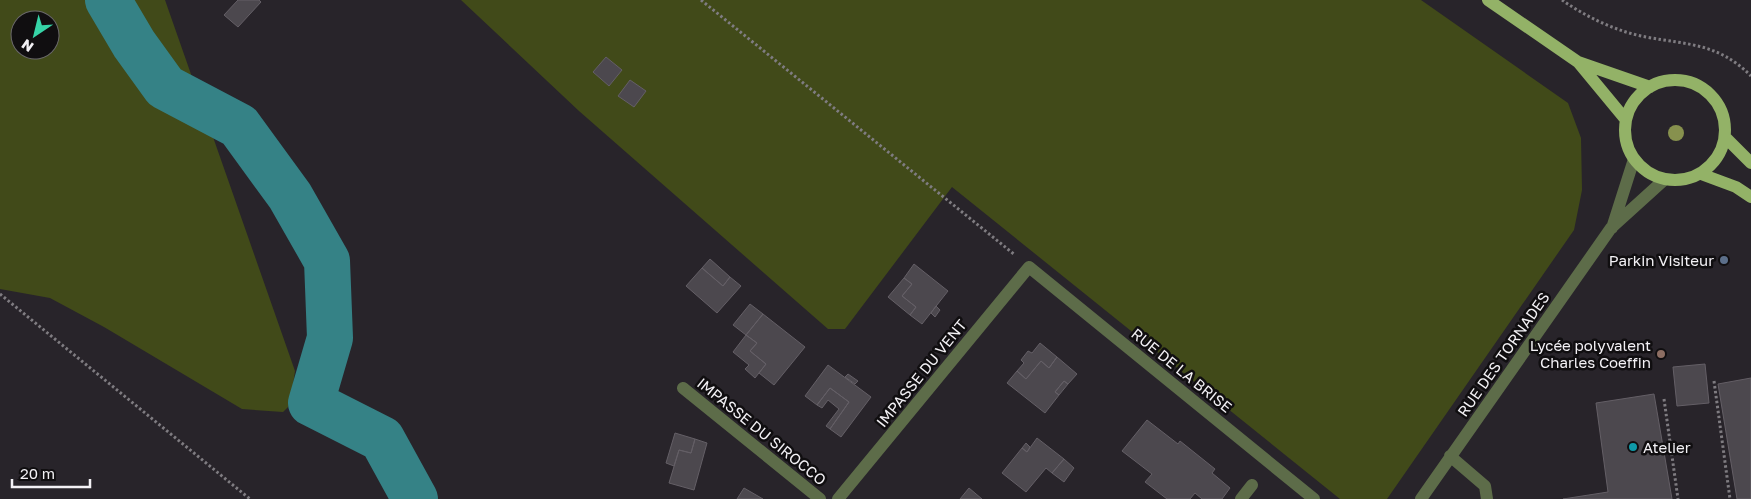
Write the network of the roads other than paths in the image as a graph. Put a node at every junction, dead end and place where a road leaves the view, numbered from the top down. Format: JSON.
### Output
{"nodes":[{"id":1,"x":1488,"y":0,"type":"edge"},
{"id":2,"x":1578,"y":62,"type":"junction"},
{"id":3,"x":1650,"y":87,"type":"junction"},
{"id":4,"x":1626,"y":120,"type":"junction"},
{"id":5,"x":1725,"y":137,"type":"junction"},
{"id":6,"x":1634,"y":159,"type":"junction"},
{"id":7,"x":1751,"y":164,"type":"edge"},
{"id":8,"x":1700,"y":174,"type":"junction"},
{"id":9,"x":1664,"y":180,"type":"junction"},
{"id":10,"x":1751,"y":197,"type":"edge"},
{"id":11,"x":1611,"y":228,"type":"junction"},
{"id":12,"x":1029,"y":267,"type":"joint"},
{"id":13,"x":683,"y":388,"type":"dead end"},
{"id":14,"x":1450,"y":456,"type":"junction"},
{"id":15,"x":1252,"y":485,"type":"dead end"},
{"id":16,"x":820,"y":499,"type":"edge"},
{"id":17,"x":838,"y":499,"type":"edge"},
{"id":18,"x":1241,"y":499,"type":"edge"},
{"id":19,"x":1314,"y":499,"type":"edge"},
{"id":20,"x":1421,"y":499,"type":"edge"},
{"id":21,"x":1487,"y":499,"type":"edge"}],
"edges":[{"from":1,"to":2,"type":"main road"},
{"from":2,"to":3,"type":"main road"},
{"from":2,"to":4,"type":"main road"},
{"from":3,"to":4,"type":"main road"},
{"from":3,"to":5,"type":"main road"},
{"from":4,"to":6,"type":"main road"},
{"from":5,"to":7,"type":"main road"},
{"from":5,"to":8,"type":"main road"},
{"from":6,"to":9,"type":"main road"},
{"from":6,"to":11,"type":"street","name":"RUE DES TORNADES"},
{"from":8,"to":9,"type":"main road"},
{"from":8,"to":10,"type":"main road"},
{"from":9,"to":11,"type":"street","name":"RUE DES TORNADES"},
{"from":11,"to":14,"type":"street","name":"RUE DES TORNADES"},
{"from":12,"to":17,"type":"street","name":"IMPASSE DU VENT"},
{"from":12,"to":19,"type":"street","name":"RUE DE LA BRISE"},
{"from":13,"to":16,"type":"street","name":"IMPASSE DU SIROCCO"},
{"from":14,"to":20,"type":"street","name":"RUE DES TORNADES"},
{"from":14,"to":21,"type":"street"},
{"from":15,"to":18,"type":"street"}]}
